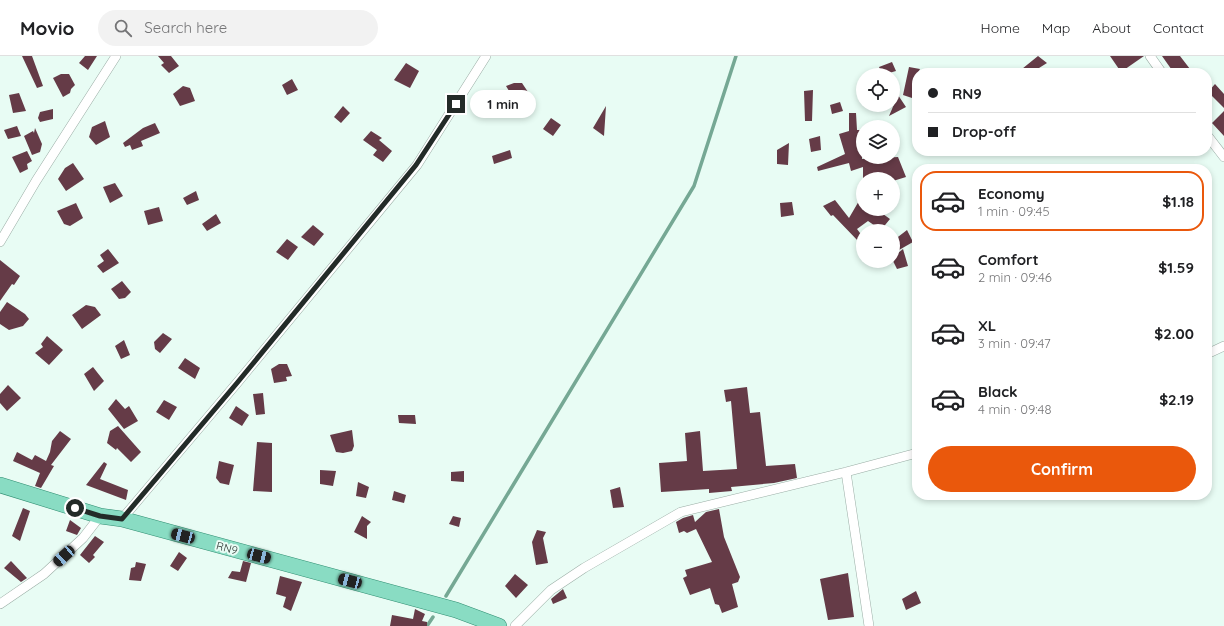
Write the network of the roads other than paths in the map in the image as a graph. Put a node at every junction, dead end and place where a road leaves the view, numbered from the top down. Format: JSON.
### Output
{"nodes":[{"id":1,"x":116,"y":56,"type":"edge"},
{"id":2,"x":486,"y":56,"type":"edge"},
{"id":3,"x":1150,"y":56,"type":"edge"},
{"id":4,"x":1158,"y":68,"type":"edge"},
{"id":5,"x":1212,"y":141,"type":"edge"},
{"id":6,"x":1223,"y":155,"type":"edge"},
{"id":7,"x":0,"y":242,"type":"edge"},
{"id":8,"x":1224,"y":346,"type":"edge"},
{"id":9,"x":1212,"y":352,"type":"edge"},
{"id":10,"x":912,"y":454,"type":"edge"},
{"id":11,"x":846,"y":472,"type":"junction"},
{"id":12,"x":0,"y":485,"type":"edge"},
{"id":13,"x":100,"y":516,"type":"junction"},
{"id":14,"x":122,"y":519,"type":"junction"},
{"id":15,"x":0,"y":604,"type":"edge"},
{"id":16,"x":499,"y":626,"type":"edge"},
{"id":17,"x":515,"y":626,"type":"edge"},
{"id":18,"x":869,"y":626,"type":"edge"}],
"edges":[{"from":1,"to":7,"type":"street"},
{"from":2,"to":14,"type":"street"},
{"from":3,"to":4,"type":"street"},
{"from":5,"to":6,"type":"street"},
{"from":8,"to":9,"type":"street"},
{"from":10,"to":11,"type":"street"},
{"from":11,"to":17,"type":"street"},
{"from":11,"to":18,"type":"street"},
{"from":12,"to":13,"type":"main road","name":"RN9"},
{"from":13,"to":14,"type":"main road","name":"RN9"},
{"from":13,"to":15,"type":"street"},
{"from":14,"to":16,"type":"main road","name":"RN9"}]}
